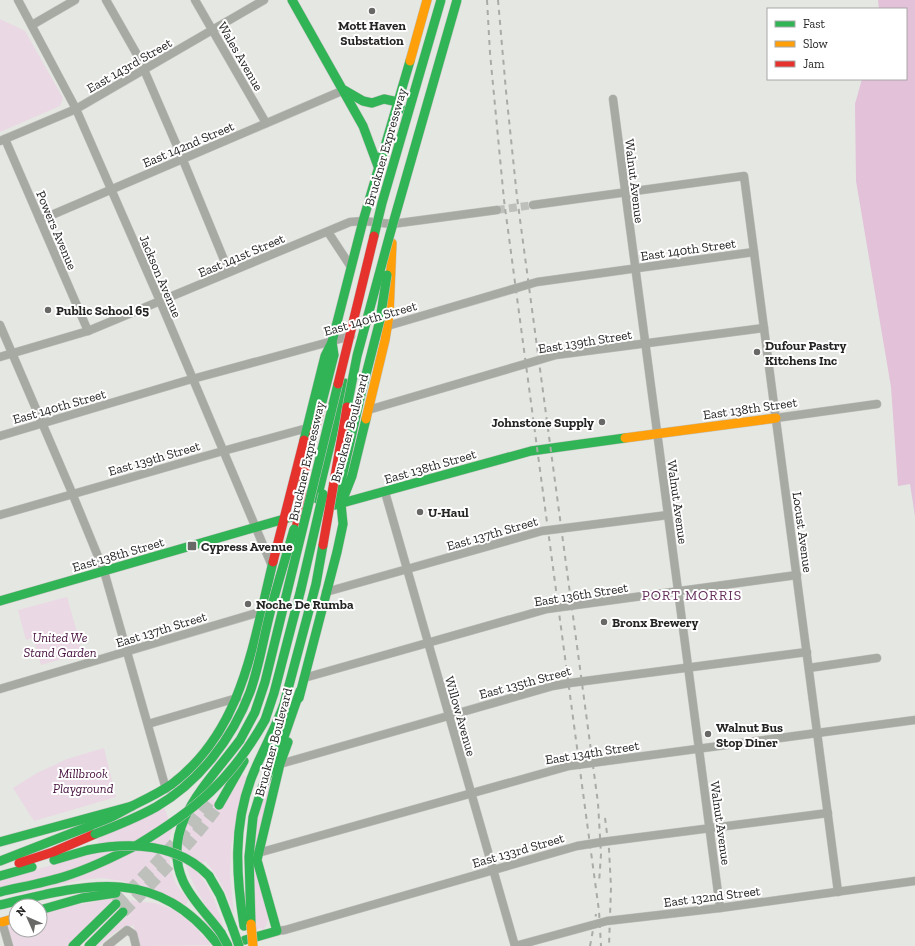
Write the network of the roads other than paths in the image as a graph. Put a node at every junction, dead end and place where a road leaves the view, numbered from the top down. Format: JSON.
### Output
{"nodes":[{"id":1,"x":18,"y":0,"type":"edge"},
{"id":2,"x":76,"y":0,"type":"edge"},
{"id":3,"x":106,"y":0,"type":"edge"},
{"id":4,"x":195,"y":0,"type":"edge"},
{"id":5,"x":264,"y":0,"type":"edge"},
{"id":6,"x":292,"y":0,"type":"edge"},
{"id":7,"x":427,"y":0,"type":"edge"},
{"id":8,"x":442,"y":0,"type":"edge"},
{"id":9,"x":454,"y":0,"type":"edge"},
{"id":10,"x":457,"y":0,"type":"edge"},
{"id":11,"x":32,"y":25,"type":"junction"},
{"id":12,"x":212,"y":30,"type":"junction"},
{"id":13,"x":444,"y":37,"type":"junction"},
{"id":14,"x":144,"y":70,"type":"junction"},
{"id":15,"x":344,"y":90,"type":"junction"},
{"id":16,"x":613,"y":99,"type":"dead end"},
{"id":17,"x":398,"y":102,"type":"junction"},
{"id":18,"x":76,"y":109,"type":"junction"},
{"id":19,"x":266,"y":123,"type":"junction"},
{"id":20,"x":410,"y":127,"type":"junction"},
{"id":21,"x":2,"y":140,"type":"edge"},
{"id":22,"x":183,"y":160,"type":"junction"},
{"id":23,"x":379,"y":169,"type":"junction"},
{"id":24,"x":111,"y":190,"type":"junction"},
{"id":25,"x":625,"y":192,"type":"junction"},
{"id":26,"x":533,"y":205,"type":"tunnel mouth"},
{"id":27,"x":497,"y":210,"type":"tunnel mouth"},
{"id":28,"x":40,"y":220,"type":"junction"},
{"id":29,"x":363,"y":221,"type":"junction"},
{"id":30,"x":382,"y":222,"type":"junction"},
{"id":31,"x":392,"y":224,"type":"junction"},
{"id":32,"x":328,"y":232,"type":"junction"},
{"id":33,"x":390,"y":234,"type":"junction"},
{"id":34,"x":754,"y":252,"type":"junction"},
{"id":35,"x":351,"y":267,"type":"junction"},
{"id":36,"x":634,"y":268,"type":"junction"},
{"id":37,"x":229,"y":272,"type":"junction"},
{"id":38,"x":160,"y":301,"type":"junction"},
{"id":39,"x":0,"y":325,"type":"edge"},
{"id":40,"x":387,"y":326,"type":"junction"},
{"id":41,"x":764,"y":328,"type":"junction"},
{"id":42,"x":88,"y":331,"type":"junction"},
{"id":43,"x":357,"y":334,"type":"junction"},
{"id":44,"x":332,"y":342,"type":"junction"},
{"id":45,"x":645,"y":344,"type":"junction"},
{"id":46,"x":12,"y":353,"type":"junction"},
{"id":47,"x":357,"y":356,"type":"junction"},
{"id":48,"x":0,"y":357,"type":"edge"},
{"id":49,"x":192,"y":379,"type":"junction"},
{"id":50,"x":877,"y":404,"type":"dead end"},
{"id":51,"x":368,"y":410,"type":"junction"},
{"id":52,"x":776,"y":418,"type":"junction"},
{"id":53,"x":42,"y":424,"type":"junction"},
{"id":54,"x":312,"y":427,"type":"junction"},
{"id":55,"x":326,"y":431,"type":"junction"},
{"id":56,"x":657,"y":434,"type":"junction"},
{"id":57,"x":0,"y":436,"type":"edge"},
{"id":58,"x":223,"y":451,"type":"junction"},
{"id":59,"x":385,"y":492,"type":"junction"},
{"id":60,"x":72,"y":495,"type":"junction"},
{"id":61,"x":341,"y":504,"type":"junction"},
{"id":62,"x":314,"y":511,"type":"junction"},
{"id":63,"x":0,"y":515,"type":"edge"},
{"id":64,"x":299,"y":515,"type":"junction"},
{"id":65,"x":668,"y":515,"type":"junction"},
{"id":66,"x":284,"y":518,"type":"junction"},
{"id":67,"x":256,"y":528,"type":"junction"},
{"id":68,"x":272,"y":566,"type":"junction"},
{"id":69,"x":407,"y":570,"type":"junction"},
{"id":70,"x":104,"y":571,"type":"junction"},
{"id":71,"x":797,"y":575,"type":"junction"},
{"id":72,"x":299,"y":582,"type":"junction"},
{"id":73,"x":326,"y":592,"type":"junction"},
{"id":74,"x":678,"y":592,"type":"junction"},
{"id":75,"x":0,"y":601,"type":"edge"},
{"id":76,"x":260,"y":612,"type":"junction"},
{"id":77,"x":428,"y":643,"type":"junction"},
{"id":78,"x":127,"y":652,"type":"junction"},
{"id":79,"x":807,"y":652,"type":"junction"},
{"id":80,"x":877,"y":658,"type":"dead end"},
{"id":81,"x":688,"y":668,"type":"junction"},
{"id":82,"x":809,"y":668,"type":"junction"},
{"id":83,"x":304,"y":678,"type":"junction"},
{"id":84,"x":0,"y":689,"type":"edge"},
{"id":85,"x":300,"y":691,"type":"junction"},
{"id":86,"x":237,"y":698,"type":"junction"},
{"id":87,"x":449,"y":717,"type":"junction"},
{"id":88,"x":915,"y":720,"type":"edge"},
{"id":89,"x":148,"y":724,"type":"junction"},
{"id":90,"x":817,"y":733,"type":"junction"},
{"id":91,"x":698,"y":749,"type":"junction"},
{"id":92,"x":280,"y":764,"type":"junction"},
{"id":93,"x":166,"y":789,"type":"junction"},
{"id":94,"x":470,"y":793,"type":"junction"},
{"id":95,"x":211,"y":799,"type":"tunnel mouth"},
{"id":96,"x":218,"y":805,"type":"tunnel mouth"},
{"id":97,"x":132,"y":806,"type":"junction"},
{"id":98,"x":828,"y":813,"type":"junction"},
{"id":99,"x":709,"y":828,"type":"junction"},
{"id":100,"x":0,"y":842,"type":"edge"},
{"id":101,"x":258,"y":853,"type":"junction"},
{"id":102,"x":0,"y":862,"type":"edge"},
{"id":103,"x":0,"y":870,"type":"edge"},
{"id":104,"x":493,"y":870,"type":"junction"},
{"id":105,"x":0,"y":876,"type":"edge"},
{"id":106,"x":915,"y":881,"type":"edge"},
{"id":107,"x":0,"y":892,"type":"edge"},
{"id":108,"x":838,"y":892,"type":"junction"},
{"id":109,"x":160,"y":897,"type":"junction"},
{"id":110,"x":116,"y":904,"type":"tunnel mouth"},
{"id":111,"x":0,"y":905,"type":"edge"},
{"id":112,"x":48,"y":908,"type":"edge"},
{"id":113,"x":720,"y":908,"type":"junction"},
{"id":114,"x":123,"y":912,"type":"tunnel mouth"},
{"id":115,"x":1,"y":922,"type":"edge"},
{"id":116,"x":248,"y":925,"type":"junction"},
{"id":117,"x":277,"y":930,"type":"junction"},
{"id":118,"x":216,"y":935,"type":"junction"},
{"id":119,"x":256,"y":937,"type":"junction"},
{"id":120,"x":9,"y":946,"type":"edge"},
{"id":121,"x":73,"y":946,"type":"edge"},
{"id":122,"x":89,"y":946,"type":"edge"},
{"id":123,"x":107,"y":946,"type":"edge"},
{"id":124,"x":136,"y":946,"type":"edge"},
{"id":125,"x":219,"y":946,"type":"edge"},
{"id":126,"x":223,"y":946,"type":"edge"},
{"id":127,"x":228,"y":946,"type":"edge"},
{"id":128,"x":240,"y":946,"type":"edge"},
{"id":129,"x":250,"y":946,"type":"edge"},
{"id":130,"x":253,"y":946,"type":"edge"},
{"id":131,"x":259,"y":946,"type":"edge"},
{"id":132,"x":515,"y":946,"type":"edge"}],
"edges":[{"from":1,"to":11,"type":"street","name":"Jackson Avenue"},
{"from":2,"to":11,"type":"street"},
{"from":3,"to":14,"type":"street"},
{"from":4,"to":12,"type":"street","name":"Wales Avenue"},
{"from":5,"to":12,"type":"street","name":"East 143rd Street"},
{"from":6,"to":15,"type":"main road"},
{"from":7,"to":17,"type":"main road","name":"Bruckner Boulevard"},
{"from":8,"to":13,"type":"main road"},
{"from":8,"to":20,"type":"main road","name":"Bruckner Boulevard"},
{"from":8,"to":55,"type":"main road","name":"Bruckner Expressway","bridge":true},
{"from":9,"to":13,"type":"main road","name":"Bruckner Boulevard"},
{"from":10,"to":33,"type":"main road","bridge":true},
{"from":11,"to":18,"type":"street","name":"Jackson Avenue"},
{"from":12,"to":14,"type":"street","name":"East 143rd Street"},
{"from":12,"to":19,"type":"street","name":"Wales Avenue"},
{"from":13,"to":31,"type":"main road","name":"Bruckner Boulevard"},
{"from":14,"to":18,"type":"street","name":"East 143rd Street"},
{"from":14,"to":22,"type":"street"},
{"from":15,"to":17,"type":"main road"},
{"from":15,"to":19,"type":"street","name":"East 142nd Street"},
{"from":15,"to":23,"type":"main road"},
{"from":16,"to":25,"type":"street","name":"Walnut Avenue"},
{"from":17,"to":20,"type":"main road"},
{"from":17,"to":23,"type":"main road","name":"Bruckner Boulevard"},
{"from":18,"to":21,"type":"street","name":"East 143rd Street"},
{"from":18,"to":24,"type":"street","name":"Jackson Avenue"},
{"from":19,"to":22,"type":"street","name":"East 142nd Street"},
{"from":20,"to":30,"type":"main road","name":"Bruckner Boulevard"},
{"from":21,"to":28,"type":"street","name":"Powers Avenue"},
{"from":22,"to":24,"type":"street","name":"East 142nd Street"},
{"from":22,"to":37,"type":"street"},
{"from":23,"to":29,"type":"main road","name":"Bruckner Boulevard"},
{"from":24,"to":28,"type":"street","name":"East 142nd Street"},
{"from":24,"to":38,"type":"street","name":"Jackson Avenue"},
{"from":25,"to":26,"type":"street"},
{"from":25,"to":34,"type":"street","name":"Locust Avenue"},
{"from":25,"to":36,"type":"street","name":"Walnut Avenue"},
{"from":27,"to":31,"type":"street","name":"East 141st Street"},
{"from":28,"to":42,"type":"street","name":"Powers Avenue"},
{"from":29,"to":30,"type":"street","name":"East 141st Street"},
{"from":29,"to":32,"type":"street","name":"East 141st Street"},
{"from":29,"to":35,"type":"main road","name":"Bruckner Boulevard"},
{"from":30,"to":31,"type":"street","name":"East 141st Street"},
{"from":30,"to":43,"type":"main road","name":"Bruckner Boulevard"},
{"from":31,"to":40,"type":"main road","name":"Bruckner Boulevard"},
{"from":32,"to":35,"type":"street"},
{"from":32,"to":37,"type":"street","name":"East 141st Street"},
{"from":33,"to":47,"type":"main road","bridge":true},
{"from":33,"to":61,"type":"main road","bridge":true},
{"from":34,"to":36,"type":"street","name":"East 140th Street"},
{"from":34,"to":41,"type":"street","name":"Locust Avenue"},
{"from":35,"to":44,"type":"main road","name":"Bruckner Boulevard"},
{"from":36,"to":40,"type":"street","name":"East 140th Street"},
{"from":36,"to":45,"type":"street","name":"Walnut Avenue"},
{"from":37,"to":38,"type":"street","name":"East 141st Street"},
{"from":38,"to":42,"type":"street","name":"East 141st Street"},
{"from":38,"to":49,"type":"street","name":"Jackson Avenue"},
{"from":39,"to":46,"type":"street"},
{"from":40,"to":43,"type":"street","name":"East 140th Street"},
{"from":40,"to":51,"type":"main road","name":"Bruckner Boulevard"},
{"from":41,"to":45,"type":"street","name":"East 139th Street"},
{"from":41,"to":52,"type":"street","name":"Locust Avenue"},
{"from":42,"to":46,"type":"street","name":"East 141st Street"},
{"from":43,"to":44,"type":"street","name":"East 140th Street"},
{"from":43,"to":62,"type":"main road","name":"Bruckner Boulevard"},
{"from":44,"to":49,"type":"street","name":"East 140th Street"},
{"from":44,"to":54,"type":"main road","name":"Bruckner Boulevard"},
{"from":45,"to":51,"type":"street","name":"East 139th Street"},
{"from":45,"to":56,"type":"street","name":"Walnut Avenue"},
{"from":46,"to":48,"type":"street","name":"East 141st Street"},
{"from":46,"to":53,"type":"street"},
{"from":47,"to":107,"type":"main road","bridge":true},
{"from":47,"to":116,"type":"main road","bridge":true},
{"from":49,"to":53,"type":"street","name":"East 140th Street"},
{"from":49,"to":58,"type":"street","name":"Jackson Avenue"},
{"from":50,"to":52,"type":"street","name":"East 138th Street"},
{"from":51,"to":61,"type":"main road","name":"Bruckner Boulevard"},
{"from":52,"to":56,"type":"main road","name":"East 138th Street"},
{"from":52,"to":71,"type":"street","name":"Locust Avenue"},
{"from":53,"to":57,"type":"street","name":"East 140th Street"},
{"from":53,"to":60,"type":"street"},
{"from":54,"to":58,"type":"street","name":"East 139th Street"},
{"from":54,"to":64,"type":"main road","name":"Bruckner Boulevard"},
{"from":54,"to":66,"type":"main road","name":"Bruckner Boulevard"},
{"from":55,"to":103,"type":"main road","bridge":true},
{"from":55,"to":118,"type":"main road","name":"Bruckner Expressway","bridge":true},
{"from":56,"to":59,"type":"main road","name":"East 138th Street"},
{"from":56,"to":65,"type":"street","name":"Walnut Avenue"},
{"from":58,"to":60,"type":"street","name":"East 139th Street"},
{"from":58,"to":67,"type":"street","name":"Jackson Avenue"},
{"from":59,"to":61,"type":"main road","name":"East 138th Street"},
{"from":59,"to":69,"type":"street","name":"Willow Avenue"},
{"from":60,"to":63,"type":"street","name":"East 139th Street"},
{"from":60,"to":70,"type":"street"},
{"from":61,"to":62,"type":"main road","name":"East 138th Street"},
{"from":61,"to":72,"type":"main road"},
{"from":61,"to":73,"type":"main road","name":"Bruckner Boulevard"},
{"from":62,"to":64,"type":"main road","name":"East 138th Street"},
{"from":62,"to":72,"type":"main road","name":"Bruckner Boulevard"},
{"from":64,"to":66,"type":"main road","name":"East 138th Street"},
{"from":64,"to":95,"type":"main road","name":"Bruckner Boulevard"},
{"from":65,"to":69,"type":"street","name":"East 137th Street"},
{"from":65,"to":74,"type":"street","name":"Walnut Avenue"},
{"from":66,"to":67,"type":"main road","name":"East 138th Street"},
{"from":66,"to":68,"type":"main road","name":"Bruckner Boulevard"},
{"from":67,"to":68,"type":"street","name":"Jackson Avenue"},
{"from":67,"to":70,"type":"main road","name":"East 138th Street"},
{"from":68,"to":76,"type":"main road","name":"Bruckner Boulevard"},
{"from":69,"to":73,"type":"street","name":"East 137th Street"},
{"from":69,"to":77,"type":"street","name":"Willow Avenue"},
{"from":70,"to":75,"type":"main road","name":"East 138th Street"},
{"from":70,"to":78,"type":"street"},
{"from":71,"to":74,"type":"street","name":"East 136th Street"},
{"from":71,"to":79,"type":"street","name":"Locust Avenue"},
{"from":72,"to":96,"type":"main road","name":"Bruckner Boulevard"},
{"from":73,"to":83,"type":"main road","name":"Bruckner Boulevard"},
{"from":74,"to":77,"type":"street","name":"East 136th Street"},
{"from":74,"to":81,"type":"street","name":"Walnut Avenue"},
{"from":76,"to":78,"type":"street","name":"East 137th Street"},
{"from":76,"to":86,"type":"main road","name":"Bruckner Boulevard"},
{"from":77,"to":83,"type":"street","name":"East 136th Street"},
{"from":77,"to":87,"type":"street","name":"Willow Avenue"},
{"from":78,"to":84,"type":"street","name":"East 137th Street"},
{"from":78,"to":89,"type":"street"},
{"from":79,"to":81,"type":"street","name":"East 135th Street"},
{"from":79,"to":82,"type":"street","name":"Locust Avenue"},
{"from":80,"to":82,"type":"street"},
{"from":81,"to":87,"type":"street","name":"East 135th Street"},
{"from":81,"to":91,"type":"street","name":"Walnut Avenue"},
{"from":82,"to":90,"type":"street","name":"Locust Avenue"},
{"from":83,"to":85,"type":"main road","name":"Bruckner Boulevard"},
{"from":85,"to":92,"type":"main road","name":"Bruckner Boulevard"},
{"from":85,"to":116,"type":"main road"},
{"from":86,"to":89,"type":"street"},
{"from":86,"to":93,"type":"main road","name":"Bruckner Boulevard"},
{"from":87,"to":92,"type":"street","name":"East 135th Street"},
{"from":87,"to":94,"type":"street","name":"Willow Avenue"},
{"from":88,"to":90,"type":"street","name":"East 134th Street"},
{"from":89,"to":93,"type":"street"},
{"from":90,"to":91,"type":"street","name":"East 134th Street"},
{"from":90,"to":98,"type":"street","name":"Locust Avenue"},
{"from":91,"to":94,"type":"street","name":"East 134th Street"},
{"from":91,"to":99,"type":"street","name":"Walnut Avenue"},
{"from":92,"to":101,"type":"main road","name":"Bruckner Boulevard"},
{"from":93,"to":97,"type":"main road"},
{"from":94,"to":101,"type":"street","name":"East 134th Street"},
{"from":94,"to":104,"type":"street","name":"Willow Avenue"},
{"from":97,"to":100,"type":"main road"},
{"from":97,"to":102,"type":"main road"},
{"from":98,"to":99,"type":"street","name":"East 133rd Street"},
{"from":98,"to":108,"type":"street","name":"Locust Avenue"},
{"from":99,"to":104,"type":"street","name":"East 133rd Street"},
{"from":99,"to":113,"type":"street","name":"Walnut Avenue"},
{"from":101,"to":117,"type":"main road","name":"Bruckner Boulevard"},
{"from":104,"to":117,"type":"street","name":"East 133rd Street"},
{"from":104,"to":132,"type":"street","name":"Willow Avenue"},
{"from":105,"to":128,"type":"main road","bridge":true},
{"from":106,"to":108,"type":"street","name":"East 132nd Street"},
{"from":108,"to":113,"type":"street","name":"East 132nd Street"},
{"from":109,"to":111,"type":"main road"},
{"from":109,"to":112,"type":"main road"},
{"from":109,"to":118,"type":"main road"},
{"from":110,"to":121,"type":"main road"},
{"from":113,"to":132,"type":"street","name":"East 132nd Street"},
{"from":114,"to":122,"type":"main road"},
{"from":115,"to":120,"type":"street"},
{"from":116,"to":129,"type":"main road"},
{"from":116,"to":130,"type":"main road","bridge":true},
{"from":117,"to":119,"type":"main road","name":"East 133rd Street"},
{"from":118,"to":125,"type":"main road"},
{"from":118,"to":127,"type":"main road","name":"Bruckner Expressway","bridge":true},
{"from":119,"to":126,"type":"main road","name":"East 133rd Street"},
{"from":119,"to":131,"type":"street"},
{"from":123,"to":124,"type":"street"}]}
